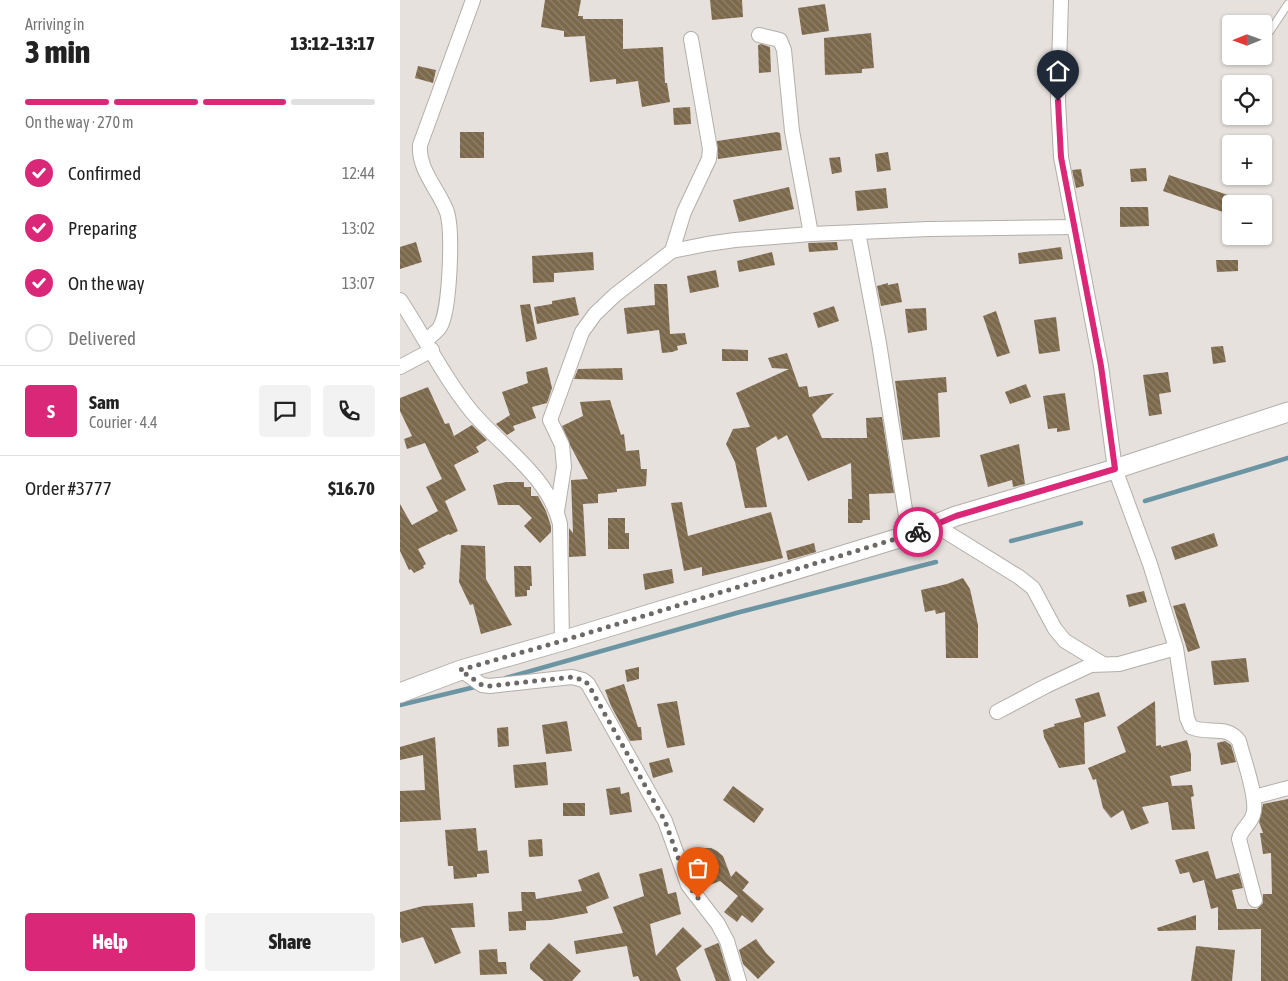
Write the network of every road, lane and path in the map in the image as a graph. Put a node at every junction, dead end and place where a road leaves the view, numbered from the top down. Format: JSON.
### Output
{"nodes":[{"id":1,"x":473,"y":0,"type":"edge"},
{"id":2,"x":1061,"y":0,"type":"edge"},
{"id":3,"x":1288,"y":4,"type":"edge"},
{"id":4,"x":1272,"y":28,"type":"edge"},
{"id":5,"x":759,"y":35,"type":"dead end"},
{"id":6,"x":691,"y":39,"type":"dead end"},
{"id":7,"x":1074,"y":227,"type":"junction"},
{"id":8,"x":858,"y":232,"type":"junction"},
{"id":9,"x":810,"y":234,"type":"junction"},
{"id":10,"x":672,"y":251,"type":"junction"},
{"id":11,"x":400,"y":300,"type":"edge"},
{"id":12,"x":429,"y":345,"type":"junction"},
{"id":13,"x":400,"y":367,"type":"edge"},
{"id":14,"x":1288,"y":412,"type":"edge"},
{"id":15,"x":1115,"y":469,"type":"junction"},
{"id":16,"x":557,"y":511,"type":"junction"},
{"id":17,"x":935,"y":525,"type":"junction"},
{"id":18,"x":909,"y":535,"type":"junction"},
{"id":19,"x":562,"y":641,"type":"junction"},
{"id":20,"x":1176,"y":648,"type":"junction"},
{"id":21,"x":1103,"y":664,"type":"junction"},
{"id":22,"x":460,"y":670,"type":"junction"},
{"id":23,"x":400,"y":692,"type":"edge"},
{"id":24,"x":997,"y":712,"type":"dead end"},
{"id":25,"x":1288,"y":788,"type":"edge"},
{"id":26,"x":1254,"y":797,"type":"junction"},
{"id":27,"x":1255,"y":900,"type":"dead end"},
{"id":28,"x":739,"y":981,"type":"edge"}],
"edges":[{"from":1,"to":12,"type":"street"},
{"from":2,"to":7,"type":"street"},
{"from":3,"to":4,"type":"lane"},
{"from":5,"to":9,"type":"street"},
{"from":6,"to":10,"type":"street"},
{"from":7,"to":8,"type":"street"},
{"from":7,"to":15,"type":"street"},
{"from":8,"to":9,"type":"street"},
{"from":8,"to":18,"type":"street"},
{"from":9,"to":10,"type":"street"},
{"from":10,"to":16,"type":"street"},
{"from":11,"to":12,"type":"street"},
{"from":12,"to":13,"type":"street"},
{"from":12,"to":16,"type":"street"},
{"from":14,"to":15,"type":"street"},
{"from":15,"to":17,"type":"street"},
{"from":15,"to":20,"type":"street"},
{"from":16,"to":19,"type":"street"},
{"from":17,"to":18,"type":"street"},
{"from":17,"to":21,"type":"street"},
{"from":18,"to":19,"type":"street"},
{"from":19,"to":22,"type":"street"},
{"from":20,"to":21,"type":"street"},
{"from":20,"to":26,"type":"street"},
{"from":21,"to":24,"type":"street"},
{"from":22,"to":23,"type":"street"},
{"from":22,"to":28,"type":"street"},
{"from":25,"to":26,"type":"street"},
{"from":26,"to":27,"type":"street"}]}
